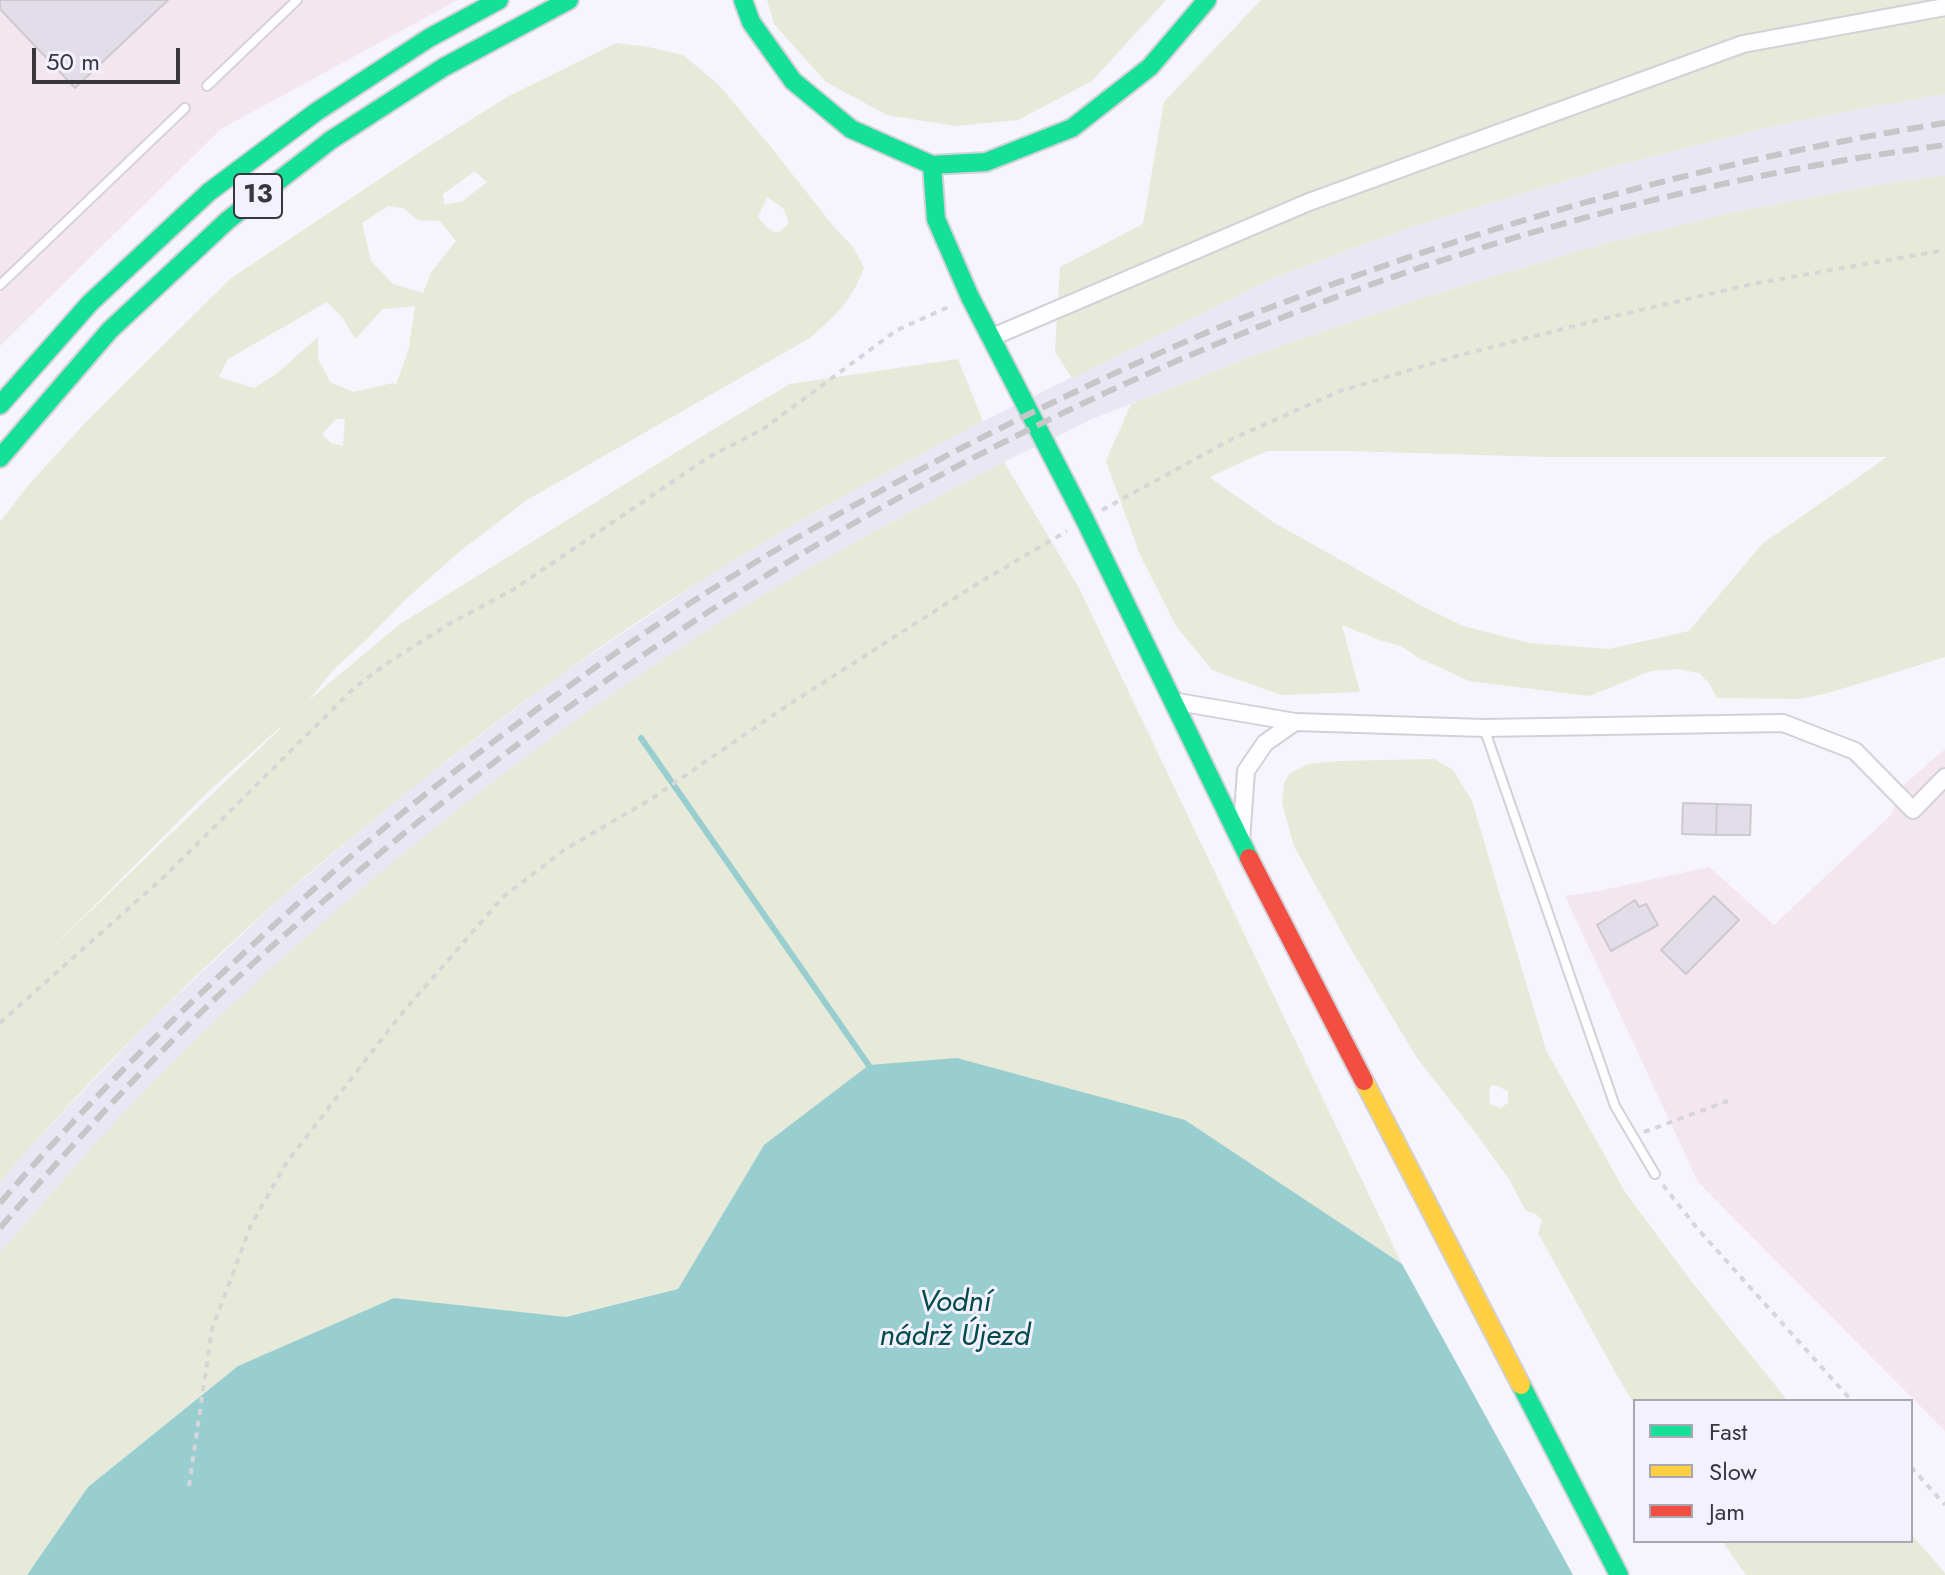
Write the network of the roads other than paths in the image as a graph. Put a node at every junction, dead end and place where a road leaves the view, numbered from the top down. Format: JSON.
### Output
{"nodes":[{"id":1,"x":297,"y":0,"type":"edge"},
{"id":2,"x":499,"y":0,"type":"edge"},
{"id":3,"x":569,"y":0,"type":"edge"},
{"id":4,"x":743,"y":0,"type":"edge"},
{"id":5,"x":1207,"y":0,"type":"edge"},
{"id":6,"x":1945,"y":7,"type":"edge"},
{"id":7,"x":207,"y":86,"type":"dead end"},
{"id":8,"x":185,"y":108,"type":"dead end"},
{"id":9,"x":932,"y":165,"type":"junction"},
{"id":10,"x":0,"y":285,"type":"edge"},
{"id":11,"x":990,"y":338,"type":"junction"},
{"id":12,"x":0,"y":405,"type":"edge"},
{"id":13,"x":0,"y":458,"type":"edge"},
{"id":14,"x":1172,"y":701,"type":"junction"},
{"id":15,"x":1295,"y":722,"type":"junction"},
{"id":16,"x":1484,"y":728,"type":"junction"},
{"id":17,"x":1945,"y":777,"type":"edge"},
{"id":18,"x":1241,"y":842,"type":"junction"},
{"id":19,"x":1655,"y":1174,"type":"road end"},
{"id":20,"x":1619,"y":1575,"type":"edge"}],
"edges":[{"from":1,"to":7,"type":"lane"},
{"from":2,"to":12,"type":"main road","number":"13"},
{"from":3,"to":13,"type":"main road","number":"13"},
{"from":4,"to":9,"type":"main road"},
{"from":5,"to":9,"type":"main road"},
{"from":6,"to":11,"type":"street"},
{"from":8,"to":10,"type":"lane"},
{"from":9,"to":11,"type":"main road"},
{"from":11,"to":14,"type":"main road"},
{"from":14,"to":15,"type":"street"},
{"from":14,"to":18,"type":"main road"},
{"from":15,"to":16,"type":"street"},
{"from":15,"to":18,"type":"street"},
{"from":16,"to":17,"type":"street"},
{"from":16,"to":19,"type":"lane"},
{"from":18,"to":20,"type":"main road"}]}
